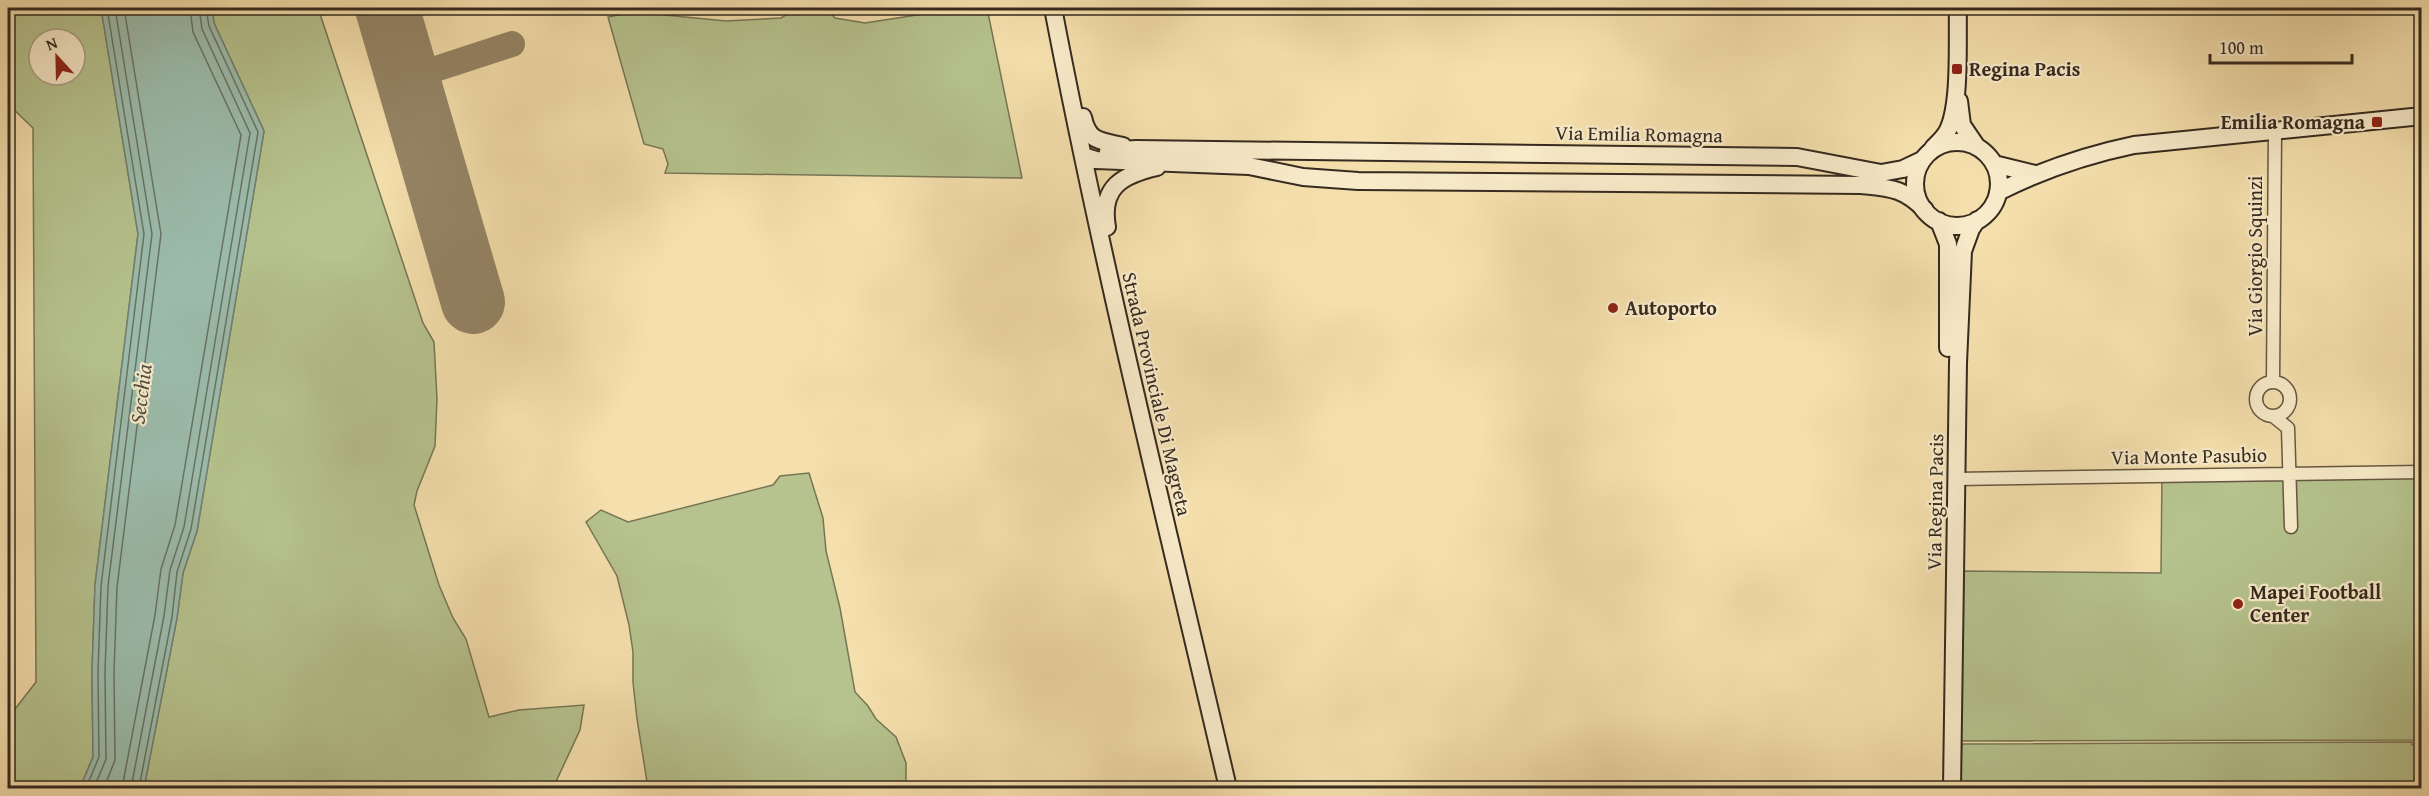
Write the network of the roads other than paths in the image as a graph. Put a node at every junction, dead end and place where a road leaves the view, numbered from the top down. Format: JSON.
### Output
{"nodes":[{"id":1,"x":1053,"y":8,"type":"edge"},
{"id":2,"x":1958,"y":8,"type":"edge"},
{"id":3,"x":1061,"y":48,"type":"junction"},
{"id":4,"x":1956,"y":86,"type":"junction"},
{"id":5,"x":2421,"y":116,"type":"edge"},
{"id":6,"x":2275,"y":131,"type":"junction"},
{"id":7,"x":1977,"y":147,"type":"junction"},
{"id":8,"x":1136,"y":149,"type":"junction"},
{"id":9,"x":1351,"y":152,"type":"junction"},
{"id":10,"x":1083,"y":156,"type":"junction"},
{"id":11,"x":1926,"y":156,"type":"junction"},
{"id":12,"x":1168,"y":164,"type":"junction"},
{"id":13,"x":1994,"y":164,"type":"junction"},
{"id":14,"x":2035,"y":174,"type":"junction"},
{"id":15,"x":1358,"y":181,"type":"junction"},
{"id":16,"x":1998,"y":192,"type":"junction"},
{"id":17,"x":1925,"y":210,"type":"junction"},
{"id":18,"x":1977,"y":220,"type":"junction"},
{"id":19,"x":1939,"y":222,"type":"junction"},
{"id":20,"x":1113,"y":290,"type":"junction"},
{"id":21,"x":2273,"y":381,"type":"junction"},
{"id":22,"x":2273,"y":416,"type":"junction"},
{"id":23,"x":2421,"y":472,"type":"edge"},
{"id":24,"x":2290,"y":474,"type":"junction"},
{"id":25,"x":1957,"y":479,"type":"junction"},
{"id":26,"x":2291,"y":526,"type":"dead end"},
{"id":27,"x":1228,"y":789,"type":"edge"},
{"id":28,"x":1941,"y":789,"type":"edge"},
{"id":29,"x":1952,"y":789,"type":"edge"}],
"edges":[{"from":1,"to":3,"type":"street","name":"Strada Provinciale Di Magreta"},
{"from":2,"to":4,"type":"street"},
{"from":3,"to":8,"type":"street"},
{"from":3,"to":10,"type":"street","name":"Strada Provinciale Di Magreta"},
{"from":4,"to":7,"type":"street"},
{"from":4,"to":11,"type":"street"},
{"from":5,"to":6,"type":"street"},
{"from":6,"to":14,"type":"street"},
{"from":6,"to":21,"type":"street","name":"Via Giorgio Squinzi"},
{"from":7,"to":11,"type":"street","name":"Via Emilia Romagna"},
{"from":7,"to":13,"type":"street"},
{"from":8,"to":9,"type":"street","name":"Via Emilia Romagna"},
{"from":8,"to":10,"type":"street","name":"Via Emilia Romagna"},
{"from":9,"to":11,"type":"street","name":"Via Emilia Romagna"},
{"from":9,"to":15,"type":"street"},
{"from":10,"to":12,"type":"street"},
{"from":10,"to":20,"type":"street","name":"Strada Provinciale Di Magreta"},
{"from":11,"to":17,"type":"street"},
{"from":12,"to":15,"type":"street"},
{"from":12,"to":20,"type":"street"},
{"from":13,"to":14,"type":"street"},
{"from":13,"to":16,"type":"street"},
{"from":14,"to":16,"type":"street"},
{"from":15,"to":17,"type":"street"},
{"from":16,"to":18,"type":"street"},
{"from":17,"to":19,"type":"street"},
{"from":18,"to":19,"type":"street"},
{"from":18,"to":25,"type":"street","name":"Via Regina Pacis"},
{"from":19,"to":28,"type":"street","name":"Via Regina Pacis"},
{"from":20,"to":27,"type":"street","name":"Strada Provinciale Di Magreta"},
{"from":21,"to":22,"type":"street"},
{"from":21,"to":22,"type":"street"},
{"from":22,"to":24,"type":"street"},
{"from":23,"to":24,"type":"street","name":"Via Monte Pasubio"},
{"from":24,"to":25,"type":"street","name":"Via Monte Pasubio"},
{"from":24,"to":26,"type":"street"},
{"from":25,"to":29,"type":"street","name":"Via Regina Pacis"}]}
